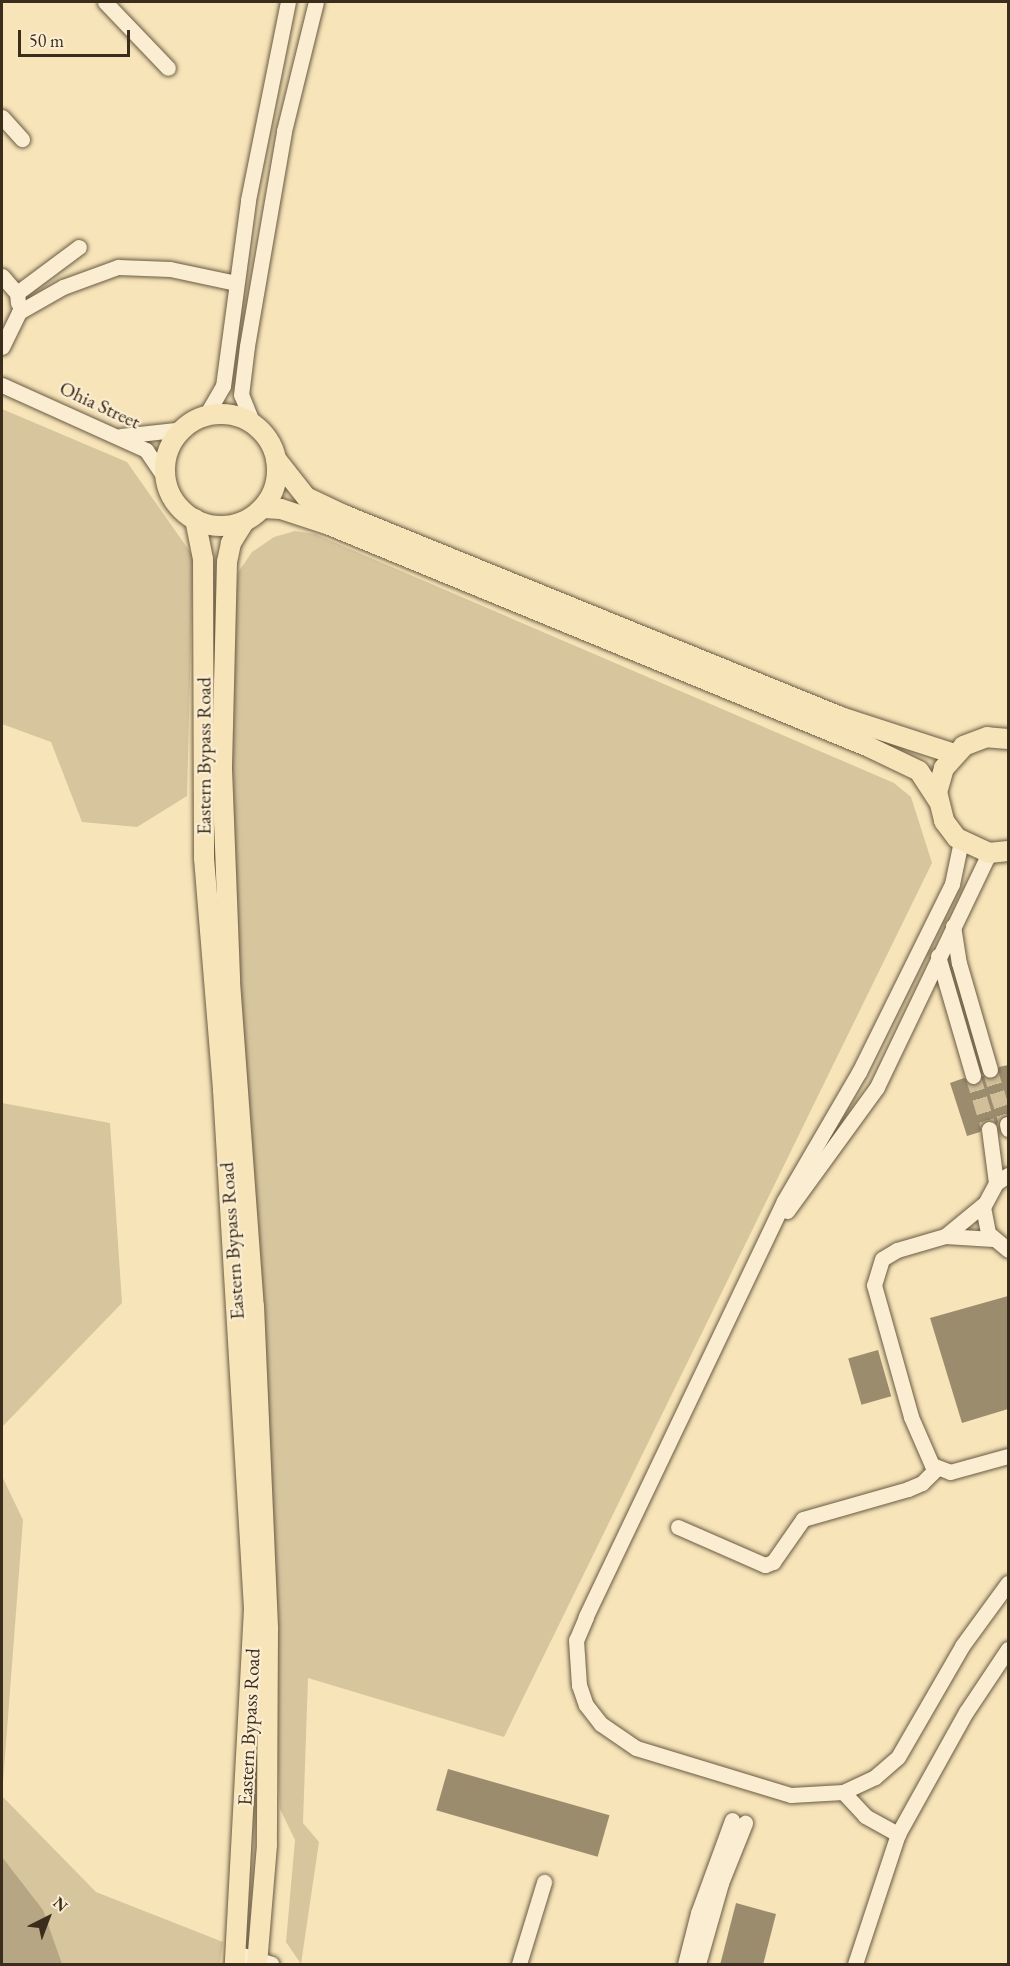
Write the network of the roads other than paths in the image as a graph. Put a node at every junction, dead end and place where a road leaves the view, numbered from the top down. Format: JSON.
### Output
{"nodes":[{"id":1,"x":105,"y":2,"type":"edge"},
{"id":2,"x":288,"y":2,"type":"edge"},
{"id":3,"x":316,"y":2,"type":"edge"},
{"id":4,"x":168,"y":68,"type":"dead end"},
{"id":5,"x":2,"y":117,"type":"edge"},
{"id":6,"x":261,"y":128,"type":"junction"},
{"id":7,"x":284,"y":131,"type":"junction"},
{"id":8,"x":22,"y":139,"type":"dead end"},
{"id":9,"x":79,"y":247,"type":"dead end"},
{"id":10,"x":2,"y":276,"type":"edge"},
{"id":11,"x":237,"y":283,"type":"junction"},
{"id":12,"x":17,"y":293,"type":"junction"},
{"id":13,"x":19,"y":312,"type":"junction"},
{"id":14,"x":7,"y":326,"type":"edge"},
{"id":15,"x":2,"y":347,"type":"edge"},
{"id":16,"x":2,"y":385,"type":"edge"},
{"id":17,"x":205,"y":417,"type":"junction"},
{"id":18,"x":253,"y":424,"type":"junction"},
{"id":19,"x":183,"y":429,"type":"junction"},
{"id":20,"x":122,"y":436,"type":"junction"},
{"id":21,"x":276,"y":459,"type":"junction"},
{"id":22,"x":167,"y":482,"type":"junction"},
{"id":23,"x":263,"y":508,"type":"junction"},
{"id":24,"x":195,"y":519,"type":"junction"},
{"id":25,"x":244,"y":522,"type":"junction"},
{"id":26,"x":1006,"y":734,"type":"edge"},
{"id":27,"x":954,"y":754,"type":"junction"},
{"id":28,"x":938,"y":800,"type":"junction"},
{"id":29,"x":961,"y":841,"type":"junction"},
{"id":30,"x":1008,"y":851,"type":"edge"},
{"id":31,"x":989,"y":853,"type":"junction"},
{"id":32,"x":932,"y":924,"type":"junction"},
{"id":33,"x":953,"y":926,"type":"junction"},
{"id":34,"x":938,"y":958,"type":"junction"},
{"id":35,"x":990,"y":1070,"type":"tunnel mouth"},
{"id":36,"x":973,"y":1076,"type":"tunnel mouth"},
{"id":37,"x":989,"y":1129,"type":"tunnel mouth"},
{"id":38,"x":1002,"y":1179,"type":"edge"},
{"id":39,"x":984,"y":1204,"type":"junction"},
{"id":40,"x":774,"y":1228,"type":"junction"},
{"id":41,"x":945,"y":1236,"type":"junction"},
{"id":42,"x":993,"y":1239,"type":"junction"},
{"id":43,"x":1008,"y":1250,"type":"edge"},
{"id":44,"x":1008,"y":1458,"type":"edge"},
{"id":45,"x":936,"y":1469,"type":"junction"},
{"id":46,"x":678,"y":1527,"type":"dead end"},
{"id":47,"x":1008,"y":1583,"type":"edge"},
{"id":48,"x":1008,"y":1649,"type":"edge"},
{"id":49,"x":843,"y":1792,"type":"junction"},
{"id":50,"x":898,"y":1834,"type":"junction"},
{"id":51,"x":544,"y":1882,"type":"dead end"},
{"id":52,"x":235,"y":1959,"type":"edge"},
{"id":53,"x":262,"y":1963,"type":"edge"},
{"id":54,"x":519,"y":1965,"type":"edge"},
{"id":55,"x":685,"y":1965,"type":"edge"},
{"id":56,"x":698,"y":1965,"type":"edge"},
{"id":57,"x":855,"y":1965,"type":"edge"}],
"edges":[{"from":1,"to":4,"type":"street"},
{"from":2,"to":6,"type":"street"},
{"from":3,"to":7,"type":"street"},
{"from":5,"to":8,"type":"street"},
{"from":6,"to":7,"type":"street"},
{"from":6,"to":11,"type":"street"},
{"from":7,"to":18,"type":"street"},
{"from":9,"to":12,"type":"street"},
{"from":10,"to":12,"type":"street"},
{"from":11,"to":13,"type":"street"},
{"from":11,"to":17,"type":"street"},
{"from":12,"to":13,"type":"street"},
{"from":13,"to":14,"type":"street"},
{"from":14,"to":15,"type":"street"},
{"from":16,"to":20,"type":"street","name":"Ohia Street"},
{"from":17,"to":18,"type":"main road"},
{"from":17,"to":19,"type":"main road"},
{"from":18,"to":21,"type":"main road"},
{"from":19,"to":20,"type":"street"},
{"from":19,"to":22,"type":"main road"},
{"from":20,"to":22,"type":"street","name":"Ohia Street"},
{"from":21,"to":23,"type":"main road"},
{"from":21,"to":27,"type":"main road"},
{"from":22,"to":24,"type":"main road"},
{"from":23,"to":25,"type":"main road"},
{"from":23,"to":28,"type":"main road"},
{"from":24,"to":25,"type":"main road"},
{"from":24,"to":52,"type":"main road","name":"Eastern Bypass Road"},
{"from":25,"to":53,"type":"main road","name":"Eastern Bypass Road"},
{"from":26,"to":27,"type":"main road"},
{"from":27,"to":28,"type":"main road"},
{"from":28,"to":29,"type":"main road"},
{"from":29,"to":31,"type":"main road"},
{"from":29,"to":32,"type":"street"},
{"from":30,"to":31,"type":"main road"},
{"from":31,"to":33,"type":"street"},
{"from":32,"to":34,"type":"street"},
{"from":32,"to":40,"type":"street"},
{"from":33,"to":34,"type":"street"},
{"from":33,"to":35,"type":"street"},
{"from":34,"to":36,"type":"street"},
{"from":34,"to":40,"type":"street"},
{"from":37,"to":38,"type":"street"},
{"from":38,"to":39,"type":"street"},
{"from":39,"to":41,"type":"street"},
{"from":39,"to":42,"type":"street"},
{"from":40,"to":49,"type":"street"},
{"from":41,"to":42,"type":"street"},
{"from":41,"to":45,"type":"street"},
{"from":42,"to":43,"type":"street"},
{"from":44,"to":45,"type":"street"},
{"from":45,"to":46,"type":"street"},
{"from":47,"to":49,"type":"street"},
{"from":48,"to":50,"type":"street"},
{"from":49,"to":50,"type":"street"},
{"from":50,"to":57,"type":"street"},
{"from":51,"to":54,"type":"street"},
{"from":52,"to":53,"type":"street"},
{"from":55,"to":56,"type":"street"}]}
